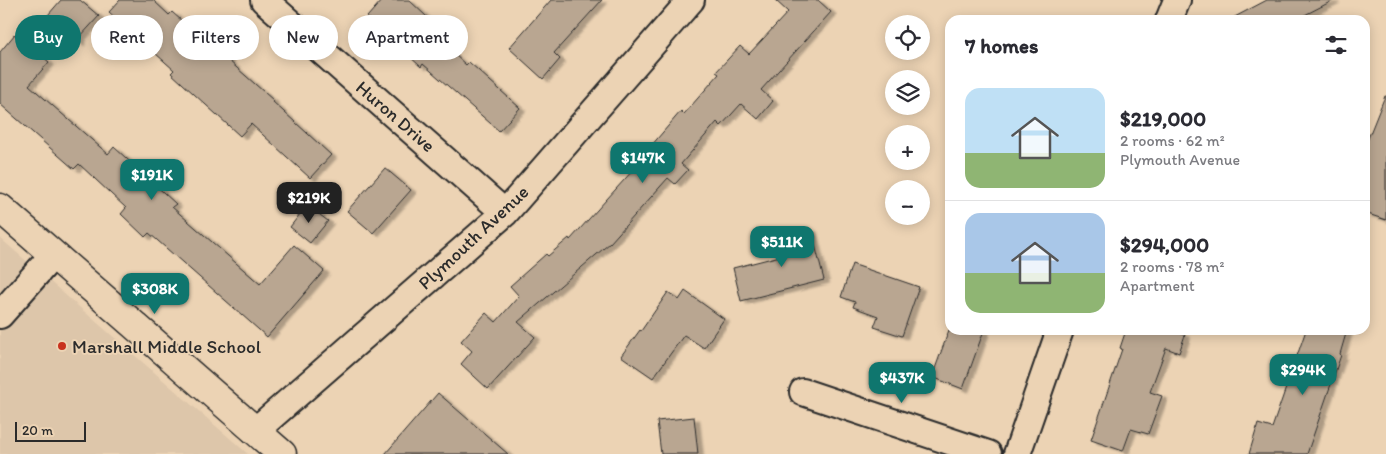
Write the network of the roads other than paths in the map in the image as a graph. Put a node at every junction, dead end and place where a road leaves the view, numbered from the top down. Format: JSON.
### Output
{"nodes":[{"id":1,"x":691,"y":0,"type":"edge"},
{"id":2,"x":1177,"y":0,"type":"edge"},
{"id":3,"x":273,"y":3,"type":"edge"},
{"id":4,"x":1171,"y":15,"type":"edge"},
{"id":5,"x":0,"y":208,"type":"edge"},
{"id":6,"x":505,"y":213,"type":"junction"},
{"id":7,"x":53,"y":255,"type":"junction"},
{"id":8,"x":0,"y":315,"type":"edge"},
{"id":9,"x":1058,"y":335,"type":"edge"},
{"id":10,"x":803,"y":392,"type":"dead end"},
{"id":11,"x":255,"y":431,"type":"junction"},
{"id":12,"x":282,"y":454,"type":"edge"},
{"id":13,"x":988,"y":454,"type":"edge"},
{"id":14,"x":1017,"y":454,"type":"edge"}],
"edges":[{"from":1,"to":6,"type":"street","name":"Plymouth Avenue"},
{"from":2,"to":4,"type":"street"},
{"from":3,"to":6,"type":"street","name":"Huron Drive"},
{"from":5,"to":7,"type":"street"},
{"from":6,"to":11,"type":"street","name":"Plymouth Avenue"},
{"from":7,"to":8,"type":"street"},
{"from":7,"to":11,"type":"street"},
{"from":9,"to":14,"type":"street"},
{"from":10,"to":13,"type":"street"},
{"from":11,"to":12,"type":"street"}]}
